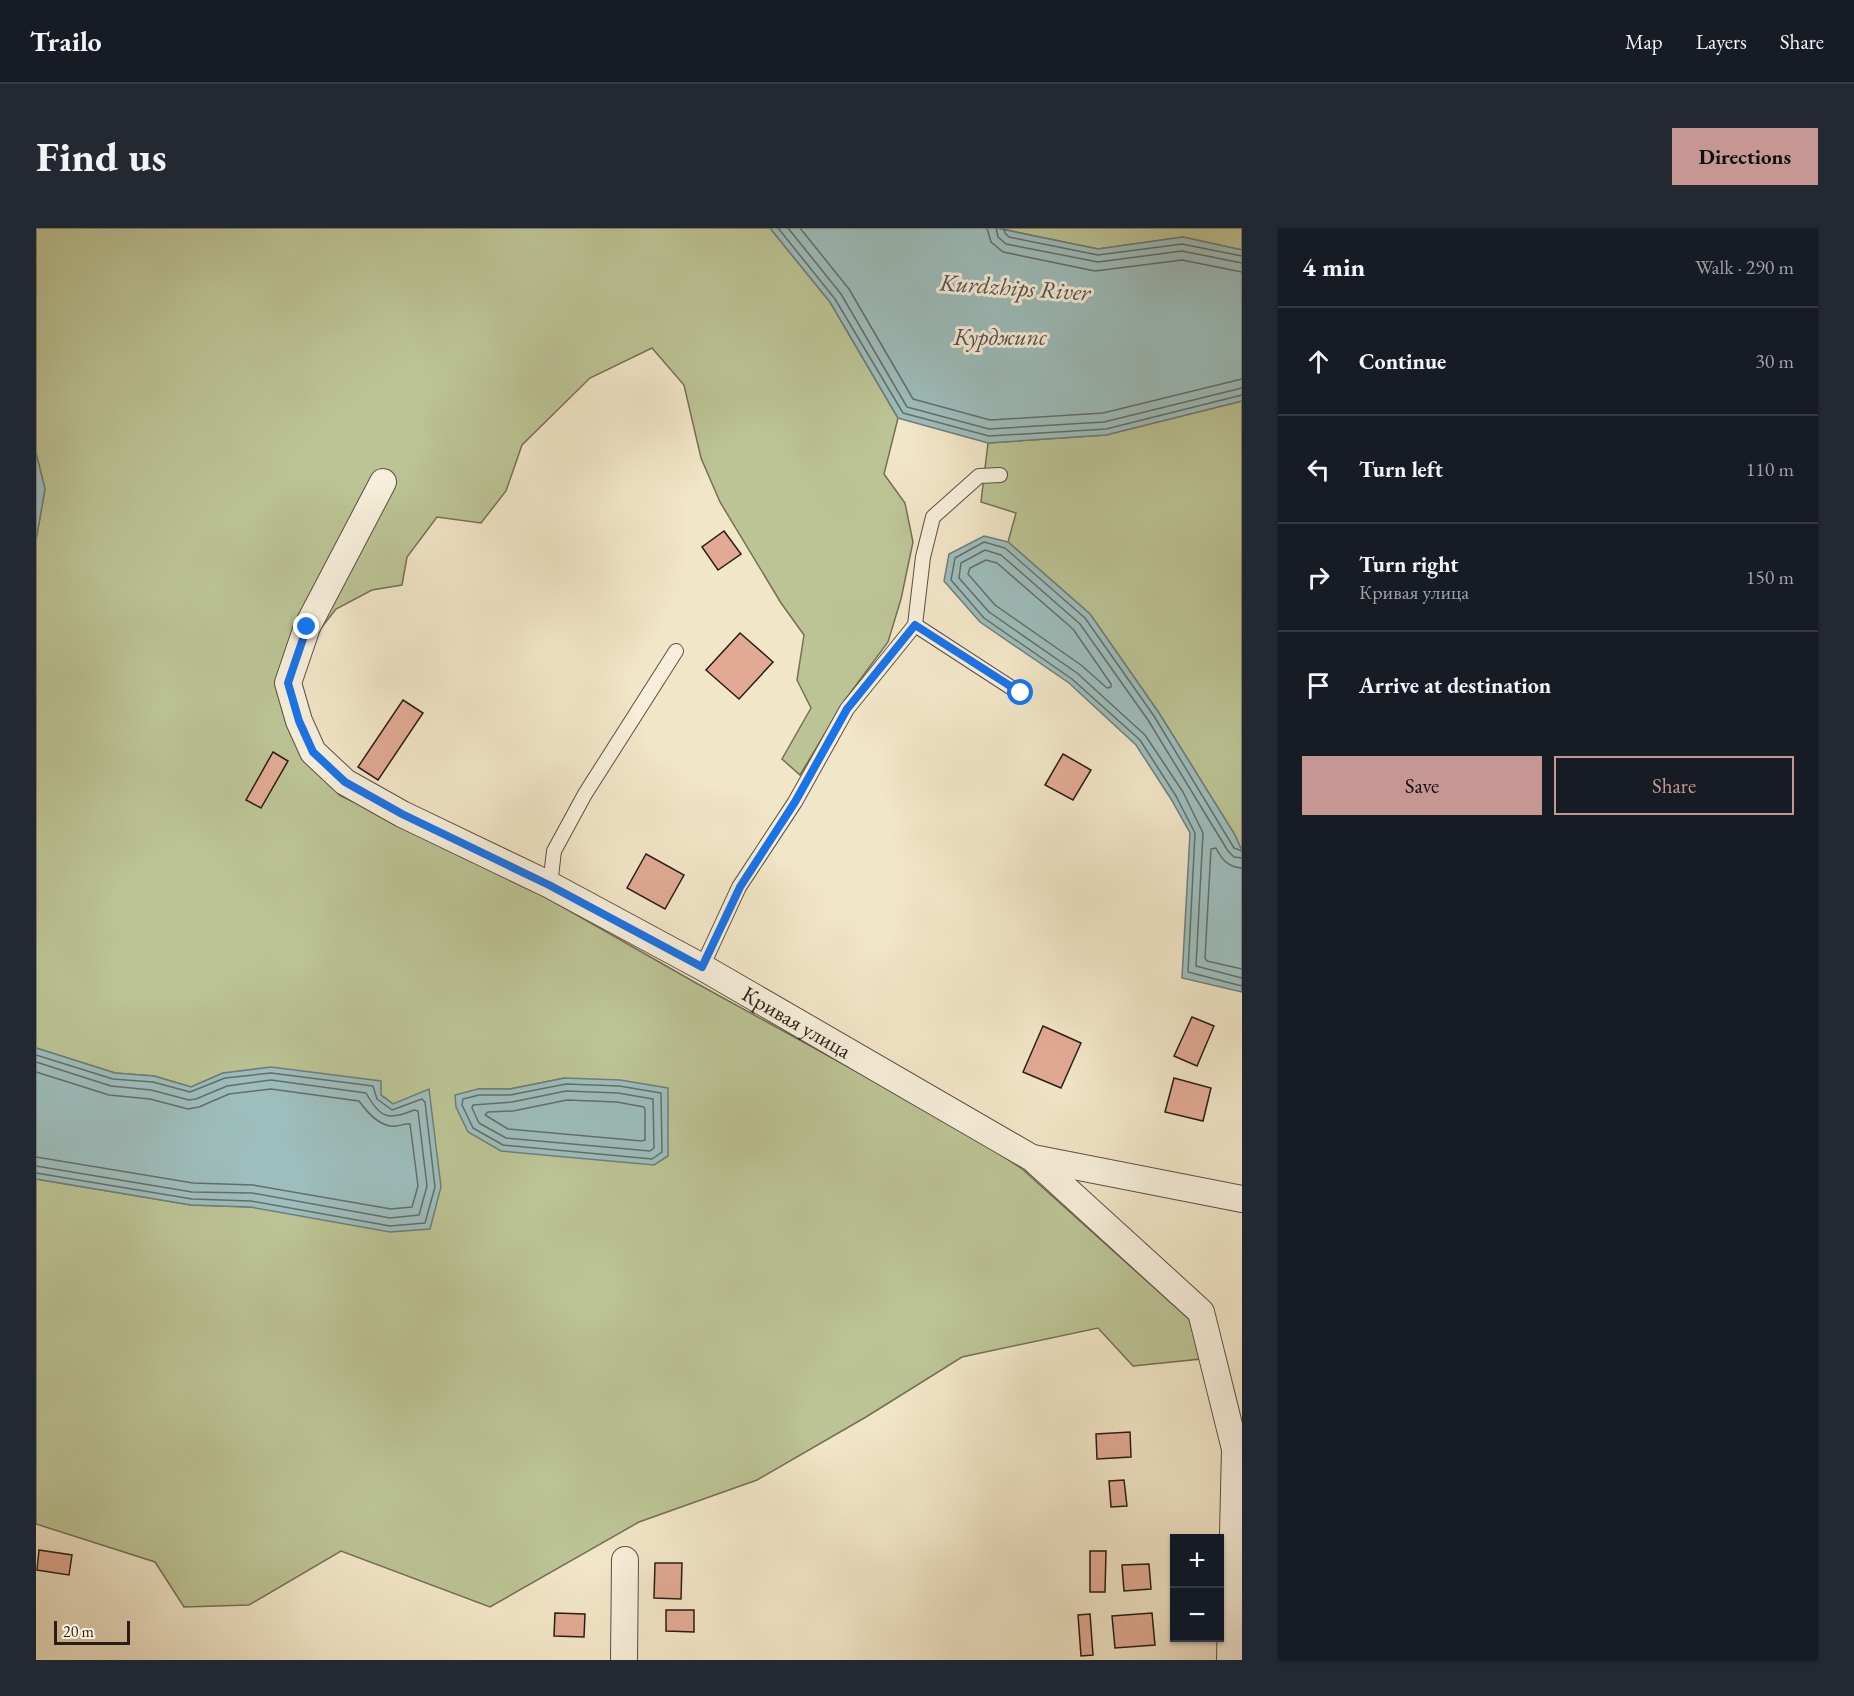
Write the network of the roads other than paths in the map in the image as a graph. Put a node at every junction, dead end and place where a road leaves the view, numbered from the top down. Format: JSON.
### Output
{"nodes":[{"id":1,"x":1000,"y":475,"type":"dead end"},
{"id":2,"x":383,"y":482,"type":"dead end"},
{"id":3,"x":915,"y":625,"type":"junction"},
{"id":4,"x":676,"y":651,"type":"dead end"},
{"id":5,"x":1021,"y":693,"type":"dead end"},
{"id":6,"x":549,"y":885,"type":"junction"},
{"id":7,"x":702,"y":967,"type":"junction"},
{"id":8,"x":1032,"y":1158,"type":"junction"},
{"id":9,"x":1242,"y":1198,"type":"edge"},
{"id":10,"x":625,"y":1560,"type":"dead end"},
{"id":11,"x":624,"y":1660,"type":"edge"},
{"id":12,"x":1230,"y":1660,"type":"edge"}],
"edges":[{"from":1,"to":3,"type":"lane"},
{"from":2,"to":6,"type":"street","name":"Кривая улица"},
{"from":3,"to":5,"type":"lane"},
{"from":3,"to":7,"type":"lane"},
{"from":4,"to":6,"type":"lane"},
{"from":6,"to":7,"type":"street","name":"Кривая улица"},
{"from":7,"to":8,"type":"street","name":"Кривая улица"},
{"from":8,"to":9,"type":"street"},
{"from":8,"to":12,"type":"street","name":"Кривая улица"},
{"from":10,"to":11,"type":"street"}]}
